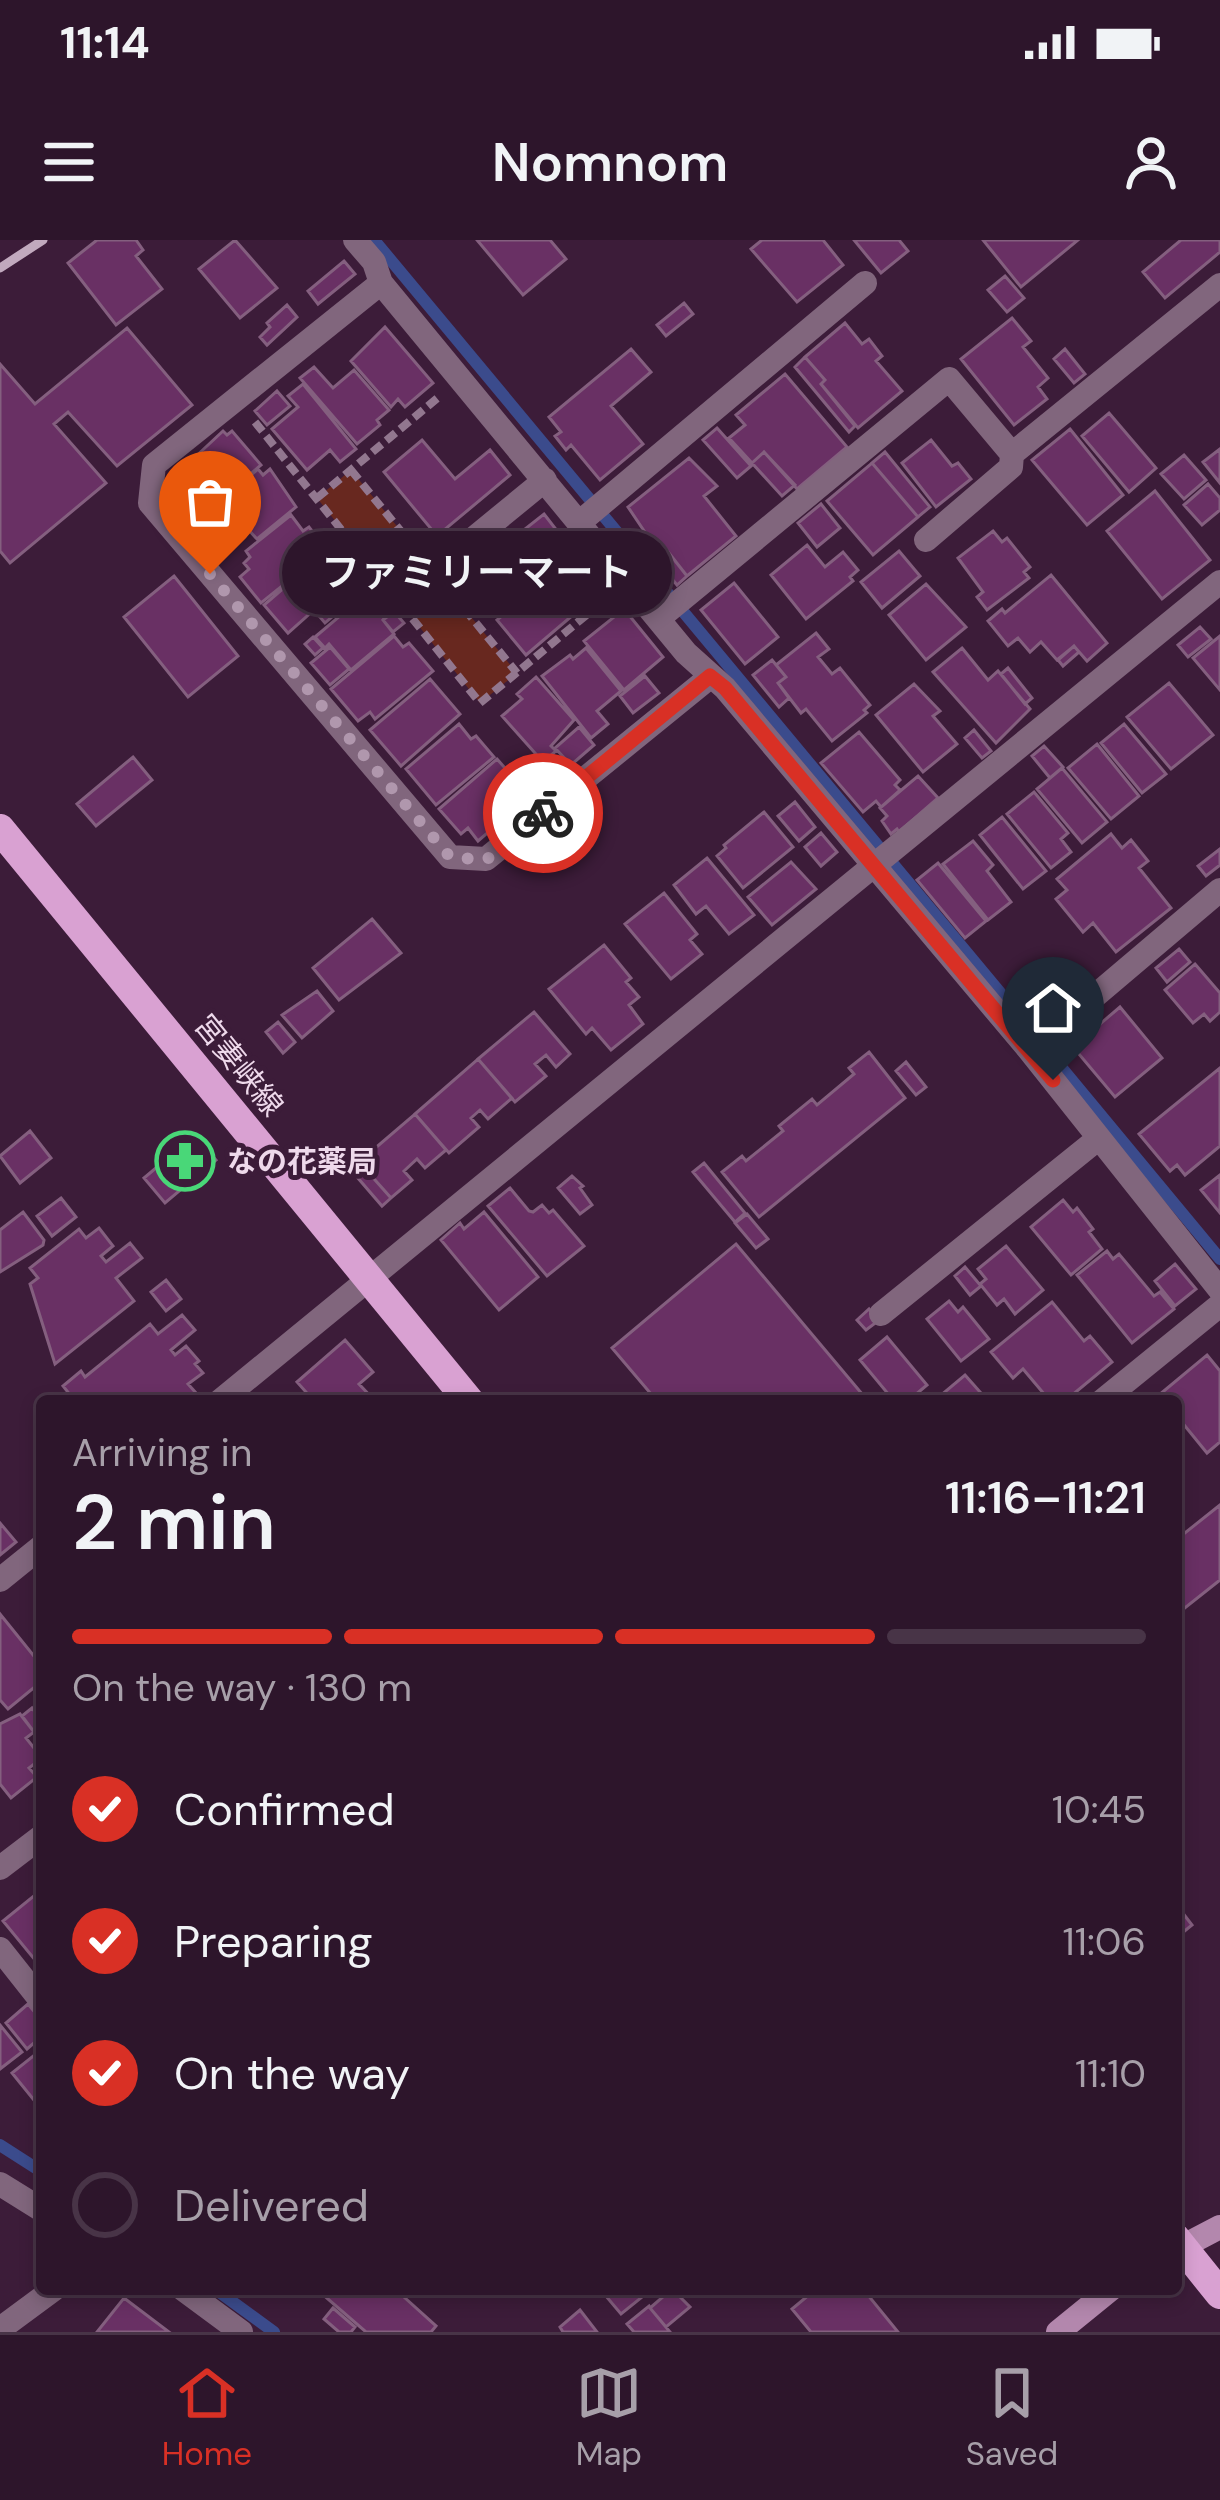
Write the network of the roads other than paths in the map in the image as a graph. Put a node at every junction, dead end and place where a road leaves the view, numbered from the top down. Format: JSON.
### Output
{"nodes":[{"id":1,"x":356,"y":240,"type":"edge"},
{"id":2,"x":381,"y":283,"type":"junction"},
{"id":3,"x":865,"y":284,"type":"dead end"},
{"id":4,"x":1220,"y":285,"type":"edge"},
{"id":5,"x":1012,"y":454,"type":"junction"},
{"id":6,"x":545,"y":480,"type":"junction"},
{"id":7,"x":582,"y":520,"type":"junction"},
{"id":8,"x":926,"y":540,"type":"dead end"},
{"id":9,"x":434,"y":571,"type":"dead end"},
{"id":10,"x":1220,"y":582,"type":"edge"},
{"id":11,"x":662,"y":616,"type":"junction"},
{"id":12,"x":710,"y":676,"type":"junction"},
{"id":13,"x":0,"y":829,"type":"edge"},
{"id":14,"x":875,"y":865,"type":"junction"},
{"id":15,"x":1220,"y":890,"type":"edge"},
{"id":16,"x":1030,"y":1051,"type":"junction"},
{"id":17,"x":1099,"y":1138,"type":"junction"},
{"id":18,"x":368,"y":1280,"type":"junction"},
{"id":19,"x":1220,"y":1290,"type":"edge"},
{"id":20,"x":1220,"y":1305,"type":"edge"},
{"id":21,"x":881,"y":1314,"type":"dead end"},
{"id":22,"x":227,"y":1395,"type":"edge"},
{"id":23,"x":464,"y":1395,"type":"edge"},
{"id":24,"x":1109,"y":1395,"type":"edge"},
{"id":25,"x":36,"y":1551,"type":"edge"},
{"id":26,"x":0,"y":1580,"type":"edge"},
{"id":27,"x":36,"y":1841,"type":"edge"},
{"id":28,"x":0,"y":1868,"type":"edge"},
{"id":29,"x":0,"y":1949,"type":"edge"},
{"id":30,"x":36,"y":1994,"type":"edge"},
{"id":31,"x":0,"y":2183,"type":"edge"},
{"id":32,"x":36,"y":2206,"type":"edge"},
{"id":33,"x":1220,"y":2227,"type":"edge"},
{"id":34,"x":1182,"y":2243,"type":"edge"},
{"id":35,"x":1182,"y":2250,"type":"edge"},
{"id":36,"x":1220,"y":2294,"type":"edge"},
{"id":37,"x":46,"y":2295,"type":"edge"},
{"id":38,"x":191,"y":2295,"type":"edge"},
{"id":39,"x":1104,"y":2295,"type":"edge"},
{"id":40,"x":0,"y":2329,"type":"edge"},
{"id":41,"x":241,"y":2332,"type":"edge"},
{"id":42,"x":1058,"y":2332,"type":"edge"}],
"edges":[{"from":1,"to":2,"type":"street"},
{"from":2,"to":6,"type":"street"},
{"from":2,"to":12,"type":"street"},
{"from":3,"to":7,"type":"street"},
{"from":4,"to":5,"type":"street"},
{"from":5,"to":8,"type":"street"},
{"from":5,"to":11,"type":"street"},
{"from":6,"to":7,"type":"street"},
{"from":6,"to":9,"type":"street"},
{"from":7,"to":11,"type":"street"},
{"from":10,"to":14,"type":"street"},
{"from":11,"to":12,"type":"street"},
{"from":12,"to":14,"type":"street"},
{"from":13,"to":18,"type":"main road","name":"宮妻峡線"},
{"from":14,"to":16,"type":"street"},
{"from":14,"to":18,"type":"street"},
{"from":15,"to":16,"type":"street"},
{"from":16,"to":17,"type":"street"},
{"from":17,"to":19,"type":"street"},
{"from":17,"to":21,"type":"street"},
{"from":18,"to":22,"type":"street"},
{"from":18,"to":23,"type":"main road","name":"宮妻峡線"},
{"from":20,"to":24,"type":"street"},
{"from":25,"to":26,"type":"street"},
{"from":27,"to":28,"type":"street"},
{"from":29,"to":30,"type":"street"},
{"from":31,"to":32,"type":"street"},
{"from":33,"to":34,"type":"street"},
{"from":35,"to":36,"type":"main road"},
{"from":37,"to":40,"type":"street"},
{"from":38,"to":41,"type":"street"},
{"from":39,"to":42,"type":"street"}]}
